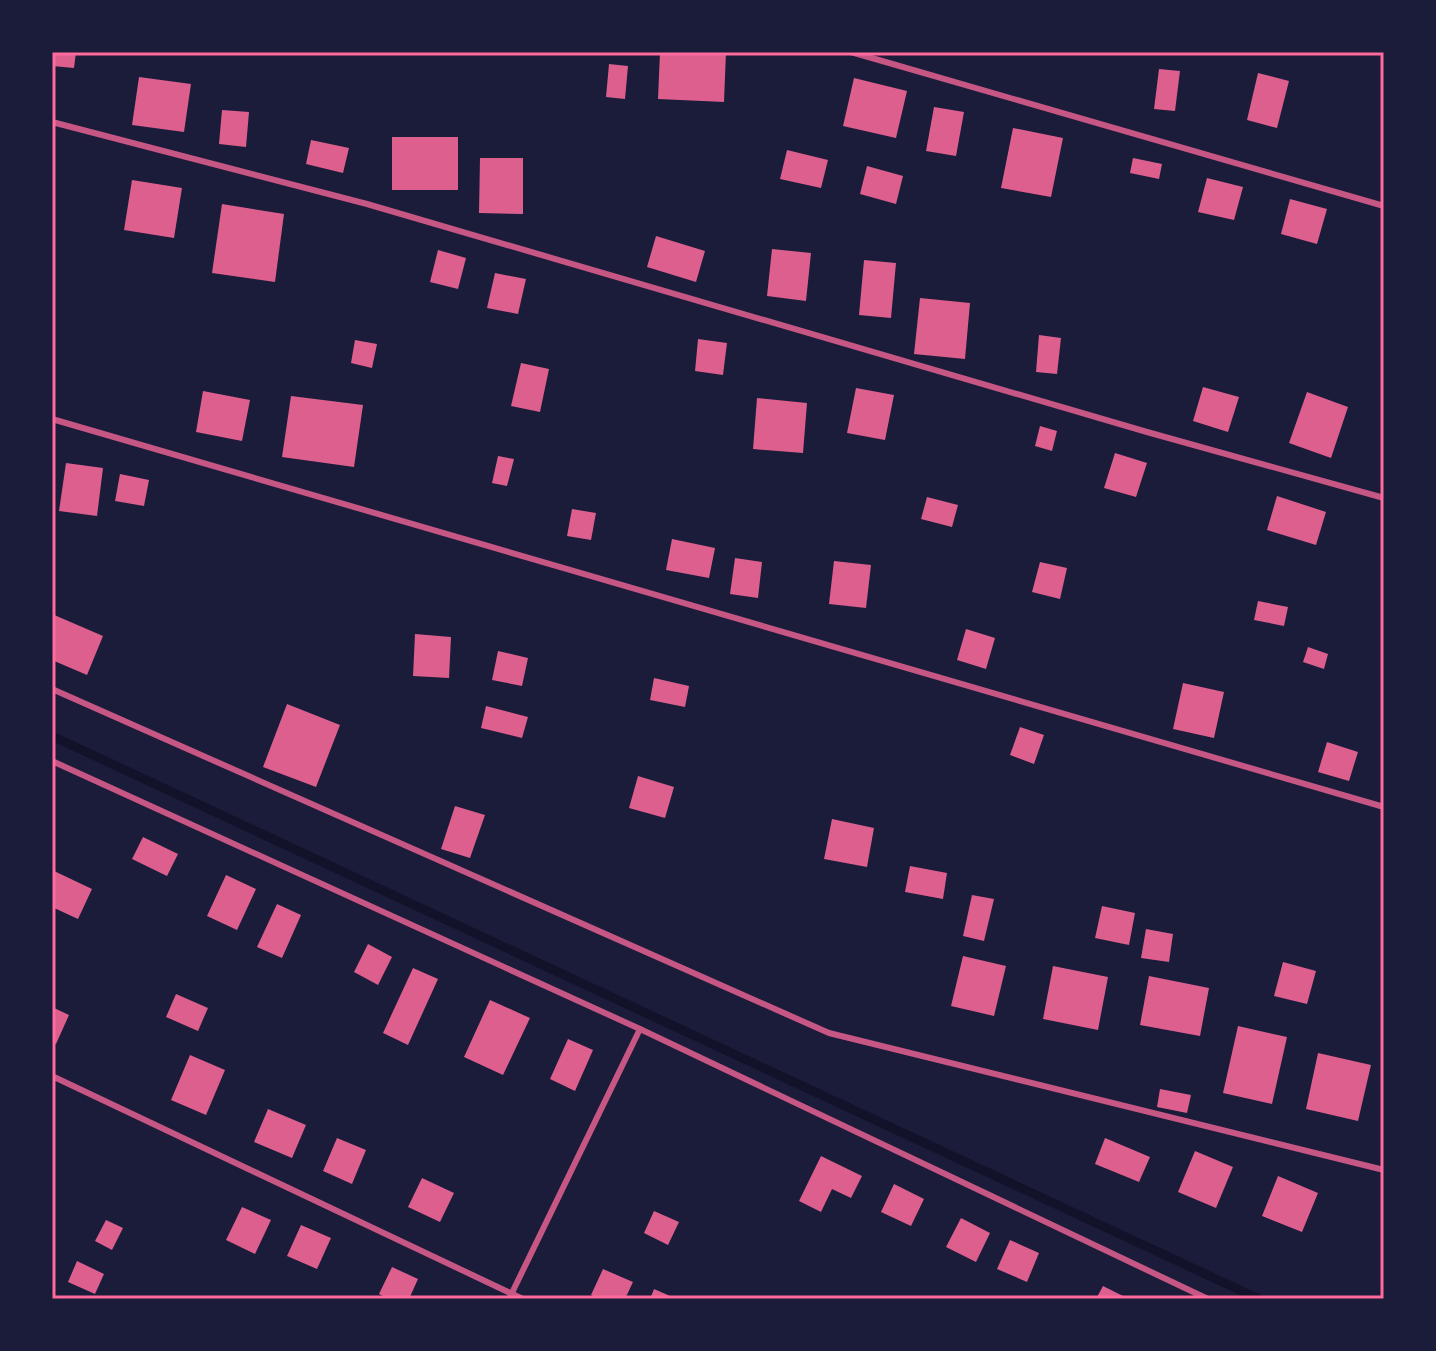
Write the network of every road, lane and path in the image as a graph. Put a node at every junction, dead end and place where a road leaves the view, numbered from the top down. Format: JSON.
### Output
{"nodes":[{"id":1,"x":851,"y":52,"type":"edge"},
{"id":2,"x":52,"y":122,"type":"edge"},
{"id":3,"x":1384,"y":206,"type":"edge"},
{"id":4,"x":52,"y":419,"type":"edge"},
{"id":5,"x":1384,"y":498,"type":"edge"},
{"id":6,"x":52,"y":689,"type":"edge"},
{"id":7,"x":52,"y":761,"type":"edge"},
{"id":8,"x":1384,"y":807,"type":"edge"},
{"id":9,"x":640,"y":1029,"type":"junction"},
{"id":10,"x":52,"y":1076,"type":"edge"},
{"id":11,"x":1384,"y":1170,"type":"edge"},
{"id":12,"x":510,"y":1296,"type":"edge"},
{"id":13,"x":523,"y":1299,"type":"edge"},
{"id":14,"x":1208,"y":1299,"type":"edge"}],
"edges":[{"from":1,"to":3,"type":"lane"},
{"from":2,"to":5,"type":"lane"},
{"from":4,"to":8,"type":"lane"},
{"from":6,"to":11,"type":"lane"},
{"from":7,"to":9,"type":"lane"},
{"from":9,"to":12,"type":"lane"},
{"from":9,"to":14,"type":"lane"},
{"from":10,"to":12,"type":"lane"},
{"from":12,"to":13,"type":"lane"}]}
